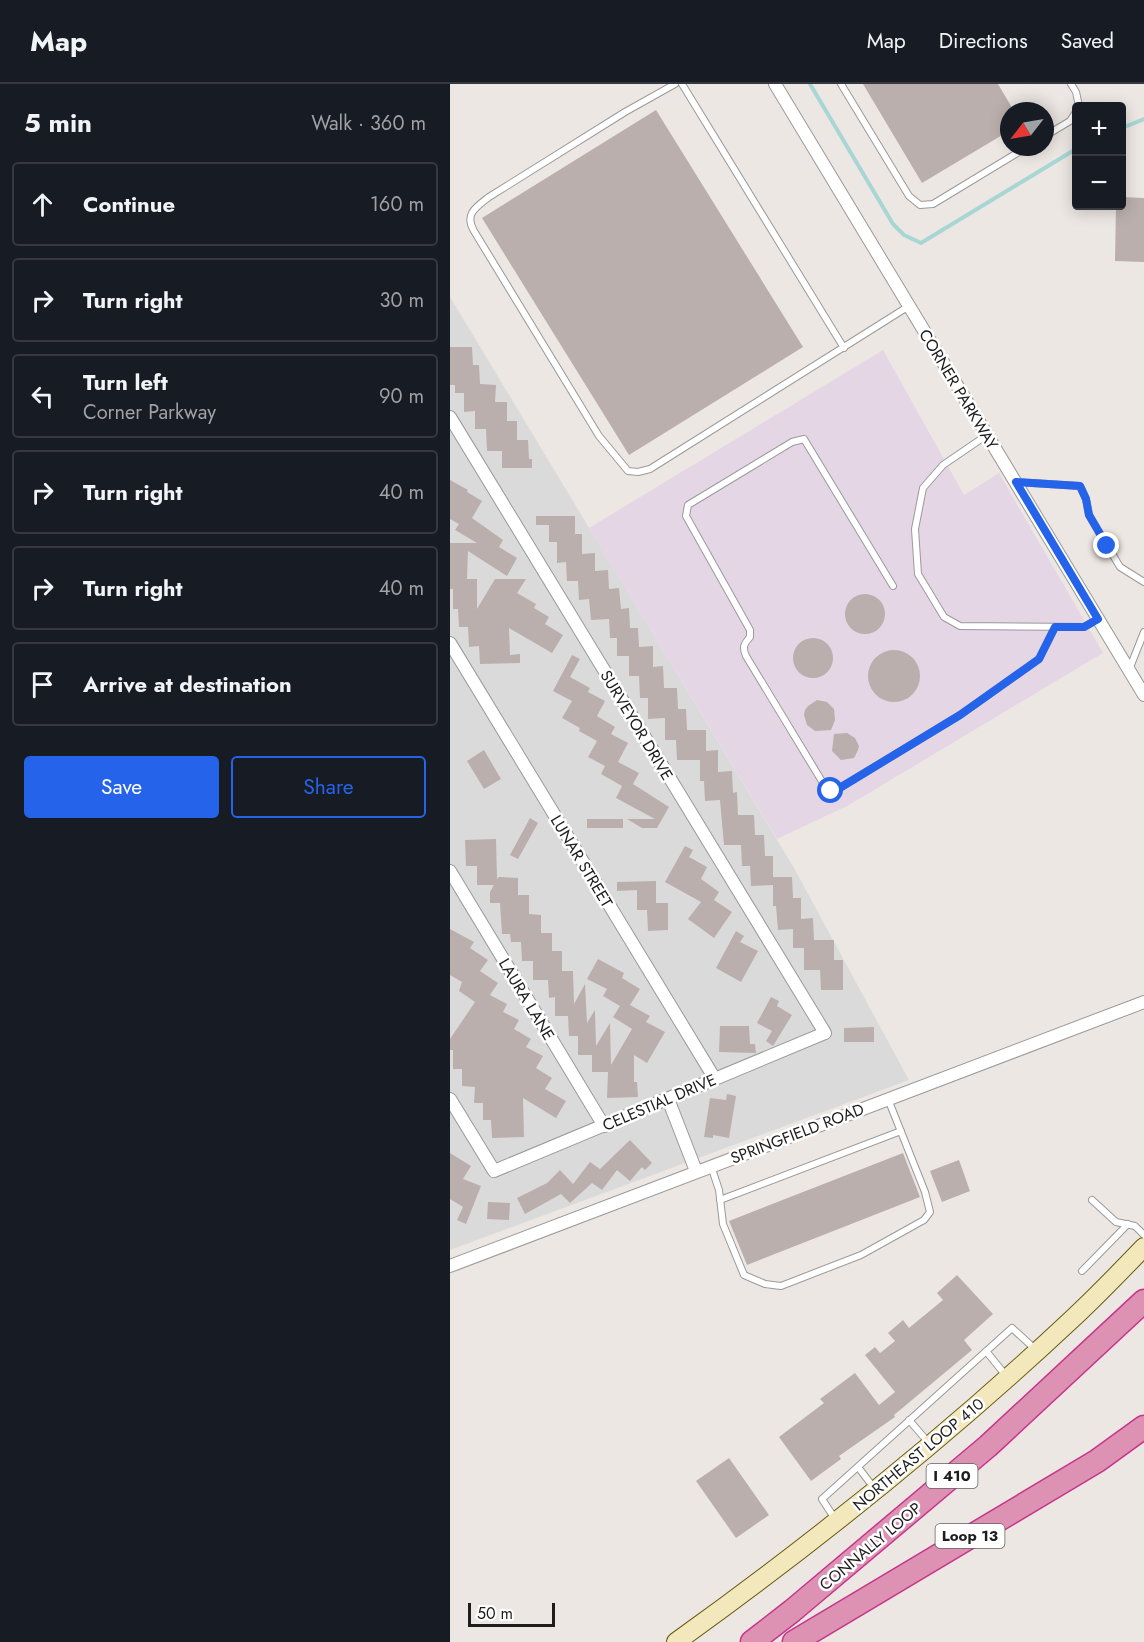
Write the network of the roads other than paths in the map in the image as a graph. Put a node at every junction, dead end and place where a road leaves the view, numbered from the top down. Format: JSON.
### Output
{"nodes":[{"id":1,"x":675,"y":84,"type":"edge"},
{"id":2,"x":682,"y":84,"type":"edge"},
{"id":3,"x":775,"y":84,"type":"edge"},
{"id":4,"x":841,"y":84,"type":"edge"},
{"id":5,"x":1071,"y":84,"type":"edge"},
{"id":6,"x":1077,"y":102,"type":"edge"},
{"id":7,"x":1072,"y":118,"type":"edge"},
{"id":8,"x":1054,"y":131,"type":"edge"},
{"id":9,"x":1012,"y":156,"type":"edge"},
{"id":10,"x":909,"y":306,"type":"junction"},
{"id":11,"x":844,"y":348,"type":"junction"},
{"id":12,"x":450,"y":417,"type":"edge"},
{"id":13,"x":987,"y":435,"type":"junction"},
{"id":14,"x":1016,"y":482,"type":"junction"},
{"id":15,"x":1144,"y":582,"type":"edge"},
{"id":16,"x":893,"y":586,"type":"dead end"},
{"id":17,"x":1098,"y":619,"type":"junction"},
{"id":18,"x":1055,"y":627,"type":"junction"},
{"id":19,"x":1144,"y":632,"type":"edge"},
{"id":20,"x":450,"y":643,"type":"edge"},
{"id":21,"x":1129,"y":670,"type":"junction"},
{"id":22,"x":1144,"y":695,"type":"edge"},
{"id":23,"x":450,"y":872,"type":"edge"},
{"id":24,"x":1144,"y":1002,"type":"edge"},
{"id":25,"x":825,"y":1034,"type":"joint"},
{"id":26,"x":715,"y":1079,"type":"junction"},
{"id":27,"x":450,"y":1099,"type":"edge"},
{"id":28,"x":668,"y":1099,"type":"junction"},
{"id":29,"x":888,"y":1099,"type":"junction"},
{"id":30,"x":604,"y":1126,"type":"junction"},
{"id":31,"x":901,"y":1131,"type":"junction"},
{"id":32,"x":710,"y":1166,"type":"junction"},
{"id":33,"x":696,"y":1171,"type":"junction"},
{"id":34,"x":720,"y":1200,"type":"junction"},
{"id":35,"x":1092,"y":1200,"type":"dead end"},
{"id":36,"x":1128,"y":1224,"type":"junction"},
{"id":37,"x":1144,"y":1235,"type":"edge"},
{"id":38,"x":1144,"y":1247,"type":"edge"},
{"id":39,"x":450,"y":1266,"type":"edge"},
{"id":40,"x":1082,"y":1271,"type":"dead end"},
{"id":41,"x":1144,"y":1301,"type":"edge"},
{"id":42,"x":986,"y":1351,"type":"junction"},
{"id":43,"x":1037,"y":1351,"type":"junction"},
{"id":44,"x":1008,"y":1377,"type":"junction"},
{"id":45,"x":909,"y":1420,"type":"junction"},
{"id":46,"x":1144,"y":1427,"type":"edge"},
{"id":47,"x":930,"y":1445,"type":"junction"},
{"id":48,"x":858,"y":1467,"type":"junction"},
{"id":49,"x":876,"y":1491,"type":"junction"},
{"id":50,"x":836,"y":1522,"type":"junction"},
{"id":51,"x":676,"y":1642,"type":"edge"},
{"id":52,"x":752,"y":1642,"type":"edge"},
{"id":53,"x":794,"y":1642,"type":"edge"}],
"edges":[{"from":1,"to":11,"type":"lane"},
{"from":2,"to":11,"type":"lane"},
{"from":3,"to":10,"type":"street","name":"CORNER PARKWAY"},
{"from":4,"to":9,"type":"lane"},
{"from":5,"to":6,"type":"lane"},
{"from":7,"to":8,"type":"lane"},
{"from":10,"to":11,"type":"lane"},
{"from":10,"to":13,"type":"street","name":"CORNER PARKWAY"},
{"from":12,"to":25,"type":"street","name":"SURVEYOR DRIVE"},
{"from":13,"to":14,"type":"street","name":"CORNER PARKWAY"},
{"from":13,"to":18,"type":"lane"},
{"from":14,"to":15,"type":"lane"},
{"from":14,"to":17,"type":"street","name":"CORNER PARKWAY"},
{"from":16,"to":18,"type":"lane"},
{"from":17,"to":18,"type":"lane"},
{"from":17,"to":21,"type":"street","name":"CORNER PARKWAY"},
{"from":19,"to":21,"type":"lane"},
{"from":20,"to":26,"type":"street","name":"LUNAR STREET"},
{"from":21,"to":22,"type":"street","name":"CORNER PARKWAY"},
{"from":23,"to":30,"type":"street","name":"LAURA LANE"},
{"from":24,"to":29,"type":"street","name":"SPRINGFIELD ROAD"},
{"from":25,"to":26,"type":"street","name":"CELESTIAL DRIVE"},
{"from":26,"to":28,"type":"street","name":"CELESTIAL DRIVE"},
{"from":27,"to":30,"type":"street","name":"CELESTIAL DRIVE"},
{"from":28,"to":30,"type":"street","name":"CELESTIAL DRIVE"},
{"from":28,"to":33,"type":"street"},
{"from":29,"to":31,"type":"lane"},
{"from":29,"to":32,"type":"street","name":"SPRINGFIELD ROAD"},
{"from":31,"to":34,"type":"lane"},
{"from":31,"to":34,"type":"lane"},
{"from":32,"to":33,"type":"street","name":"SPRINGFIELD ROAD"},
{"from":32,"to":34,"type":"lane"},
{"from":33,"to":39,"type":"street","name":"SPRINGFIELD ROAD"},
{"from":35,"to":36,"type":"lane"},
{"from":36,"to":37,"type":"lane"},
{"from":36,"to":40,"type":"lane"},
{"from":38,"to":43,"type":"main road","name":"NORTHEAST LOOP 410"},
{"from":41,"to":52,"type":"highway","name":"CONNALLY LOOP","number":"I 410"},
{"from":42,"to":43,"type":"lane"},
{"from":42,"to":44,"type":"lane"},
{"from":42,"to":45,"type":"lane"},
{"from":43,"to":44,"type":"main road","name":"NORTHEAST LOOP 410"},
{"from":44,"to":47,"type":"main road","name":"NORTHEAST LOOP 410"},
{"from":45,"to":47,"type":"lane"},
{"from":45,"to":48,"type":"lane"},
{"from":46,"to":53,"type":"highway","number":"Loop 13"},
{"from":47,"to":49,"type":"main road","name":"NORTHEAST LOOP 410"},
{"from":48,"to":49,"type":"lane"},
{"from":48,"to":50,"type":"lane"},
{"from":49,"to":50,"type":"main road","name":"NORTHEAST LOOP 410"},
{"from":50,"to":51,"type":"main road","name":"NORTHEAST LOOP 410"}]}
